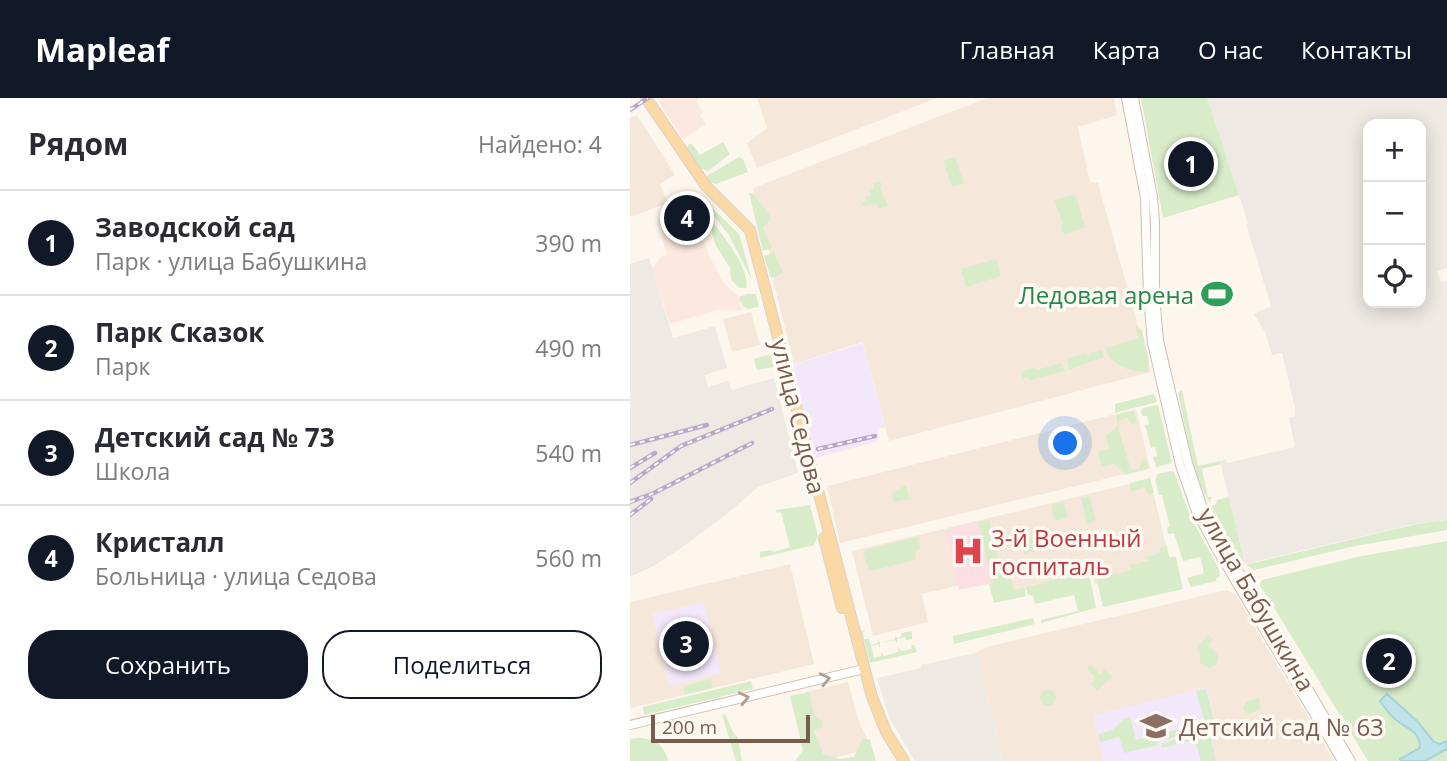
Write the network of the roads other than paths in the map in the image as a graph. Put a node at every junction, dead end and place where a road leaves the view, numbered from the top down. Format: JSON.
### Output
{"nodes":[{"id":1,"x":639,"y":98,"type":"edge"},
{"id":2,"x":646,"y":98,"type":"edge"},
{"id":3,"x":1126,"y":98,"type":"edge"},
{"id":4,"x":1134,"y":98,"type":"edge"},
{"id":5,"x":862,"y":670,"type":"junction"},
{"id":6,"x":630,"y":725,"type":"edge"},
{"id":7,"x":897,"y":761,"type":"edge"},
{"id":8,"x":904,"y":761,"type":"edge"},
{"id":9,"x":1342,"y":761,"type":"edge"},
{"id":10,"x":1351,"y":761,"type":"edge"}],
"edges":[{"from":1,"to":5,"type":"main road","name":"улица Седова"},
{"from":2,"to":5,"type":"main road","name":"улица Седова"},
{"from":3,"to":9,"type":"street","name":"улица Бабушкина"},
{"from":4,"to":10,"type":"street","name":"улица Бабушкина"},
{"from":6,"to":5,"type":"street","one_way":true},
{"from":5,"to":7,"type":"main road","name":"улица Седова"},
{"from":5,"to":8,"type":"main road","name":"улица Седова"}]}
